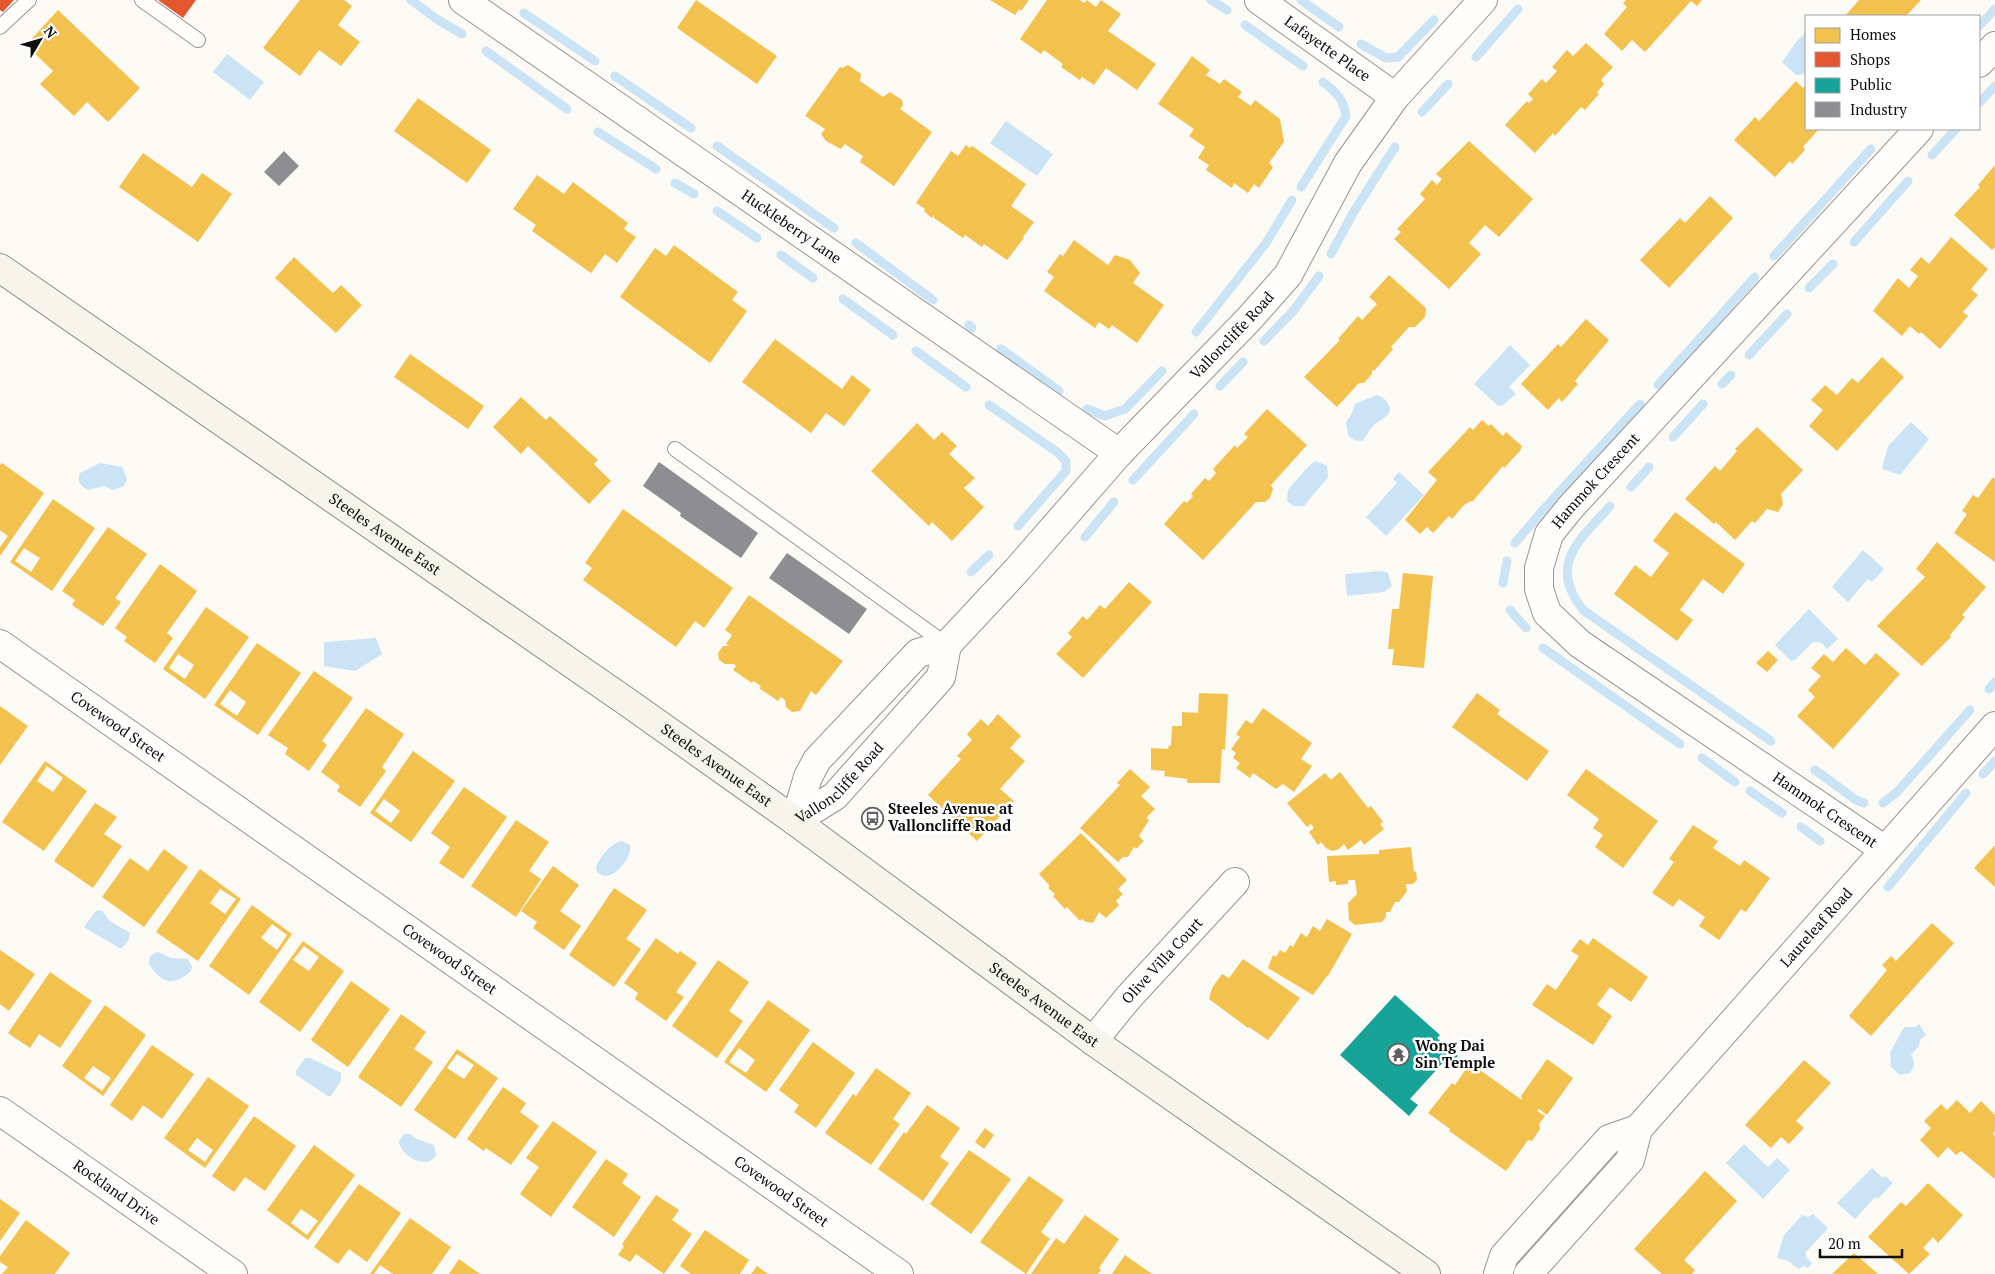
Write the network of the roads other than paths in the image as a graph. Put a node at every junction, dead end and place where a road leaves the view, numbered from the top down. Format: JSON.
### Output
{"nodes":[{"id":1,"x":29,"y":0,"type":"edge"},
{"id":2,"x":142,"y":0,"type":"edge"},
{"id":3,"x":463,"y":0,"type":"edge"},
{"id":4,"x":1259,"y":0,"type":"edge"},
{"id":5,"x":1484,"y":0,"type":"edge"},
{"id":6,"x":0,"y":27,"type":"edge"},
{"id":7,"x":198,"y":40,"type":"dead end"},
{"id":8,"x":1995,"y":46,"type":"edge"},
{"id":9,"x":1980,"y":62,"type":"edge"},
{"id":10,"x":1395,"y":97,"type":"junction"},
{"id":11,"x":1918,"y":130,"type":"edge"},
{"id":12,"x":0,"y":268,"type":"edge"},
{"id":13,"x":675,"y":449,"type":"dead end"},
{"id":14,"x":1119,"y":453,"type":"junction"},
{"id":15,"x":0,"y":644,"type":"edge"},
{"id":16,"x":947,"y":645,"type":"junction"},
{"id":17,"x":1995,"y":726,"type":"edge"},
{"id":18,"x":795,"y":821,"type":"junction"},
{"id":19,"x":1885,"y":850,"type":"junction"},
{"id":20,"x":1235,"y":882,"type":"dead end"},
{"id":21,"x":1093,"y":1041,"type":"junction"},
{"id":22,"x":0,"y":1111,"type":"edge"},
{"id":23,"x":1638,"y":1130,"type":"junction"},
{"id":24,"x":233,"y":1274,"type":"edge"},
{"id":25,"x":899,"y":1274,"type":"edge"},
{"id":26,"x":1426,"y":1274,"type":"edge"},
{"id":27,"x":1498,"y":1274,"type":"edge"},
{"id":28,"x":1528,"y":1274,"type":"edge"}],
"edges":[{"from":1,"to":6,"type":"lane"},
{"from":2,"to":7,"type":"lane"},
{"from":3,"to":14,"type":"street","name":"Huckleberry Lane"},
{"from":4,"to":10,"type":"street","name":"Lafayette Place"},
{"from":5,"to":10,"type":"street","name":"Valloncliffe Road"},
{"from":8,"to":9,"type":"street"},
{"from":10,"to":14,"type":"street","name":"Valloncliffe Road"},
{"from":11,"to":19,"type":"street","name":"Hammok Crescent"},
{"from":12,"to":18,"type":"main road","name":"Steeles Avenue East"},
{"from":13,"to":16,"type":"lane"},
{"from":14,"to":16,"type":"street","name":"Valloncliffe Road"},
{"from":15,"to":25,"type":"street","name":"Covewood Street"},
{"from":16,"to":18,"type":"street","name":"Valloncliffe Road"},
{"from":16,"to":18,"type":"street","name":"Valloncliffe Road"},
{"from":17,"to":19,"type":"street","name":"Laureleaf Road"},
{"from":18,"to":21,"type":"main road","name":"Steeles Avenue East"},
{"from":19,"to":23,"type":"street","name":"Laureleaf Road"},
{"from":20,"to":21,"type":"street","name":"Olive Villa Court"},
{"from":21,"to":26,"type":"main road","name":"Steeles Avenue East"},
{"from":22,"to":24,"type":"street","name":"Rockland Drive"},
{"from":23,"to":27,"type":"street"},
{"from":23,"to":28,"type":"street","name":"Laureleaf Road"}]}
